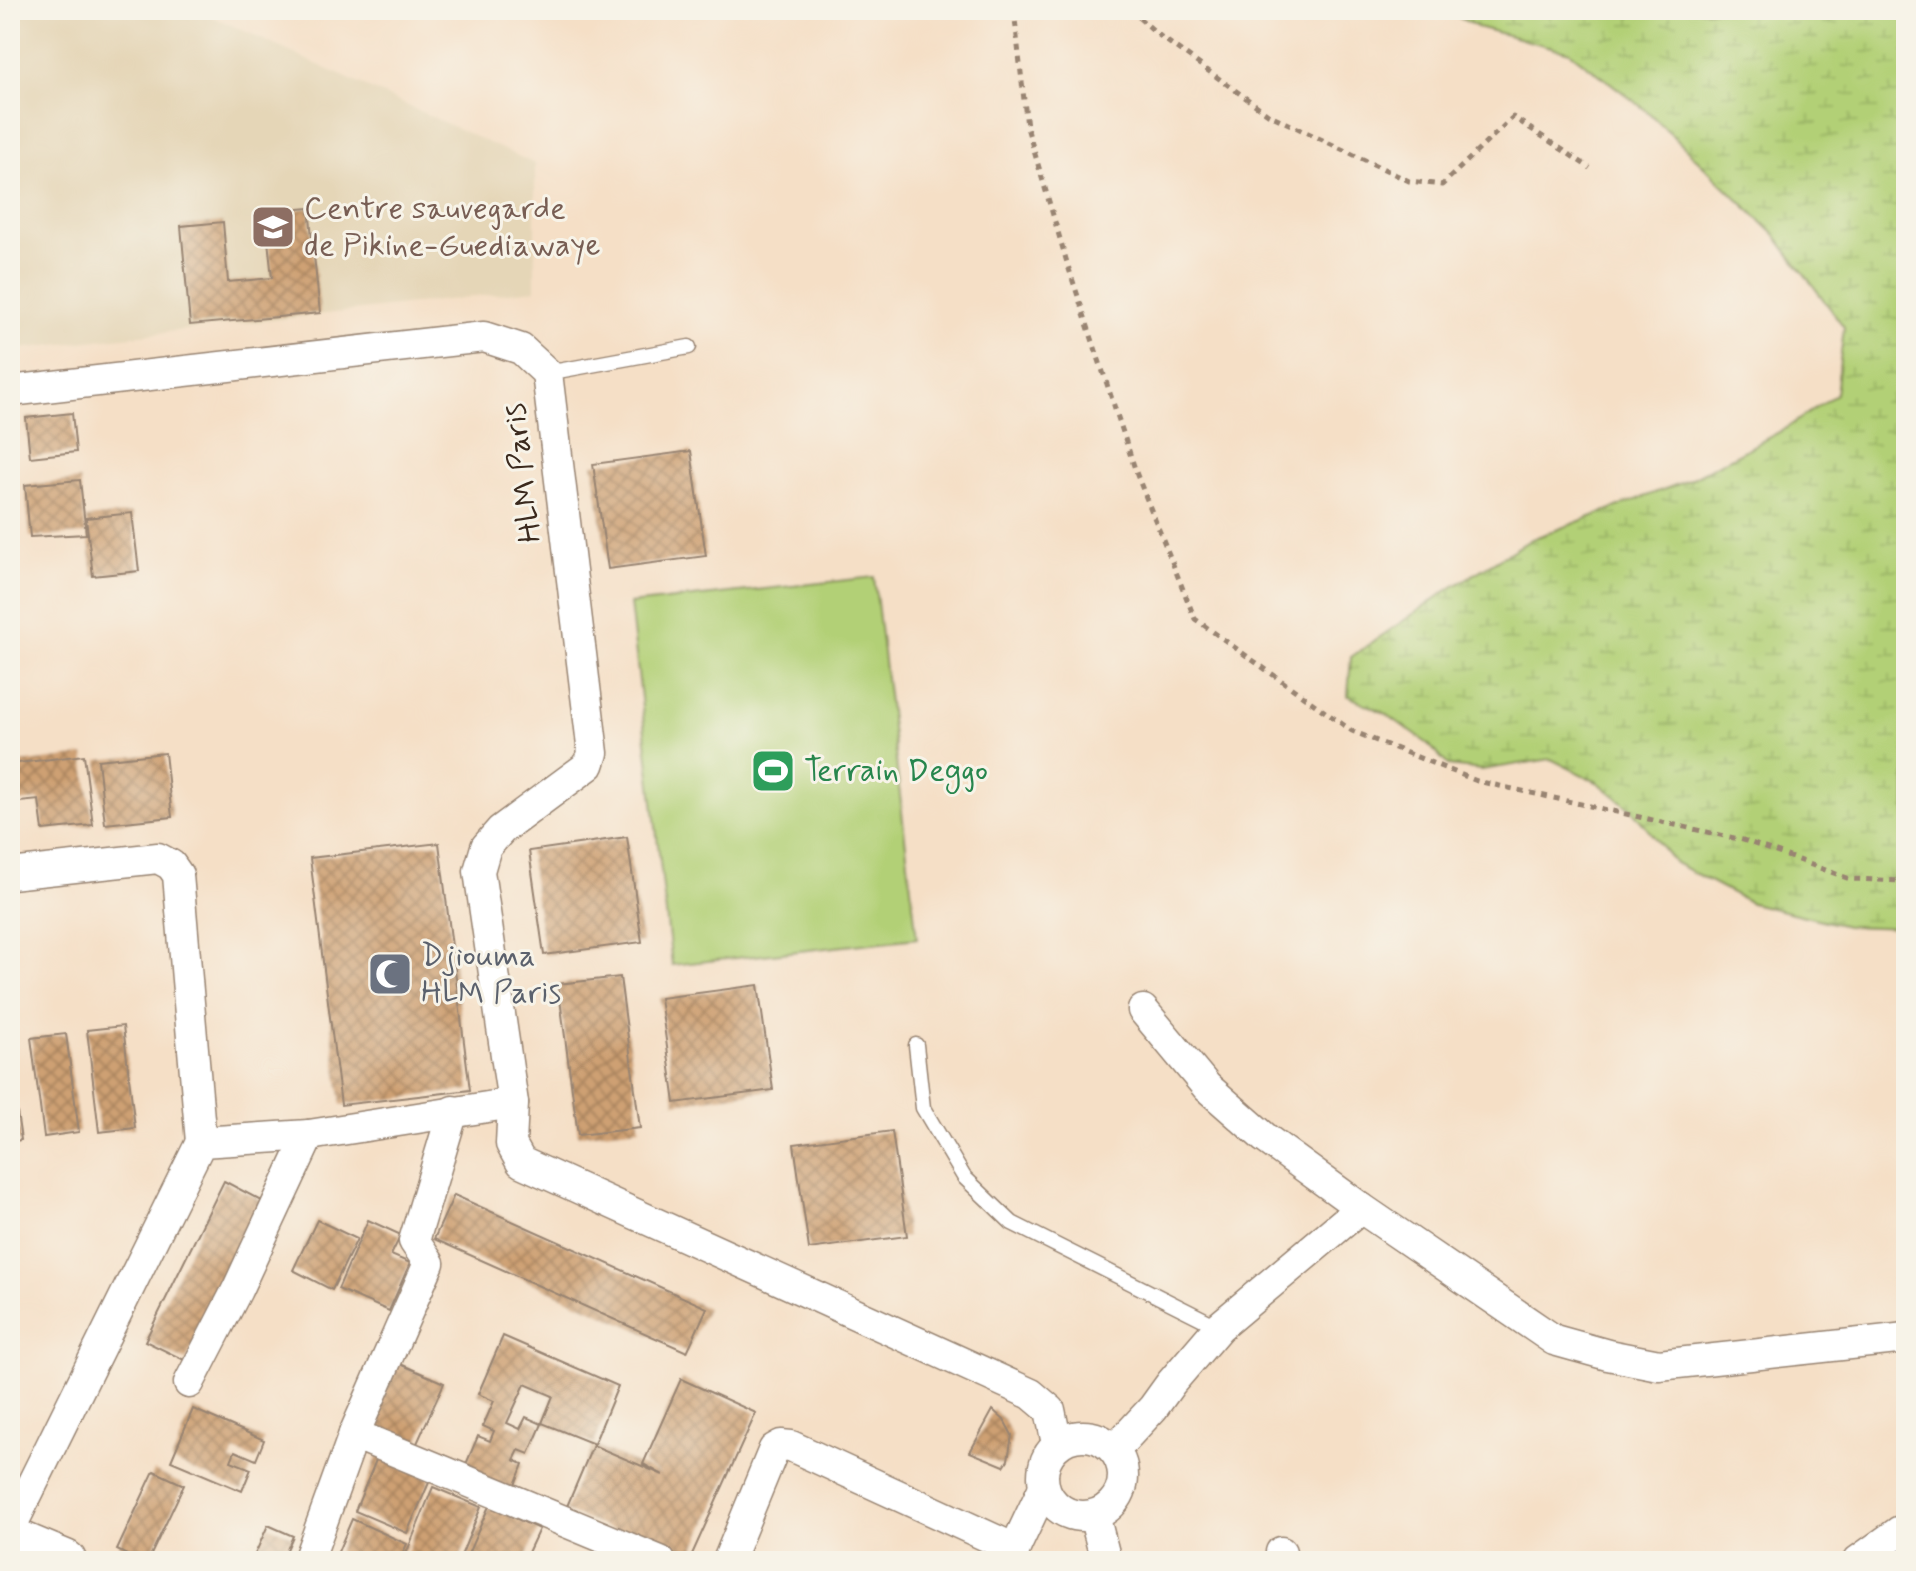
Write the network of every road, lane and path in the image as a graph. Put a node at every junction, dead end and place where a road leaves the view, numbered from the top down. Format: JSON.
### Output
{"nodes":[{"id":1,"x":1014,"y":10,"type":"edge"},
{"id":2,"x":1130,"y":10,"type":"edge"},
{"id":3,"x":1590,"y":168,"type":"dead end"},
{"id":4,"x":689,"y":347,"type":"dead end"},
{"id":5,"x":547,"y":373,"type":"junction"},
{"id":6,"x":10,"y":391,"type":"edge"},
{"id":7,"x":10,"y":874,"type":"edge"},
{"id":8,"x":1906,"y":881,"type":"edge"},
{"id":9,"x":1143,"y":1010,"type":"dead end"},
{"id":10,"x":916,"y":1045,"type":"dead end"},
{"id":11,"x":513,"y":1103,"type":"junction"},
{"id":12,"x":453,"y":1111,"type":"junction"},
{"id":13,"x":309,"y":1135,"type":"junction"},
{"id":14,"x":201,"y":1142,"type":"junction"},
{"id":15,"x":1361,"y":1208,"type":"junction"},
{"id":16,"x":1219,"y":1327,"type":"junction"},
{"id":17,"x":1906,"y":1338,"type":"edge"},
{"id":18,"x":189,"y":1383,"type":"dead end"},
{"id":19,"x":354,"y":1434,"type":"junction"},
{"id":20,"x":1057,"y":1444,"type":"junction"},
{"id":21,"x":1114,"y":1450,"type":"junction"},
{"id":22,"x":1044,"y":1487,"type":"junction"},
{"id":23,"x":1094,"y":1515,"type":"junction"},
{"id":24,"x":10,"y":1529,"type":"edge"},
{"id":25,"x":1900,"y":1531,"type":"dead end"},
{"id":26,"x":10,"y":1538,"type":"edge"},
{"id":27,"x":1012,"y":1555,"type":"edge"},
{"id":28,"x":65,"y":1561,"type":"edge"},
{"id":29,"x":308,"y":1561,"type":"edge"},
{"id":30,"x":660,"y":1561,"type":"edge"},
{"id":31,"x":728,"y":1561,"type":"edge"},
{"id":32,"x":1106,"y":1561,"type":"edge"},
{"id":33,"x":1858,"y":1561,"type":"edge"}],
"edges":[{"from":1,"to":8,"type":"path"},
{"from":2,"to":3,"type":"path"},
{"from":4,"to":5,"type":"lane"},
{"from":5,"to":6,"type":"street","name":"HLM Paris"},
{"from":5,"to":11,"type":"street","name":"HLM Paris"},
{"from":7,"to":14,"type":"street"},
{"from":9,"to":15,"type":"street"},
{"from":10,"to":16,"type":"lane"},
{"from":11,"to":12,"type":"street"},
{"from":11,"to":20,"type":"street"},
{"from":12,"to":13,"type":"street"},
{"from":12,"to":19,"type":"street"},
{"from":13,"to":14,"type":"street"},
{"from":13,"to":18,"type":"street"},
{"from":14,"to":24,"type":"street"},
{"from":15,"to":16,"type":"street"},
{"from":15,"to":17,"type":"street"},
{"from":16,"to":21,"type":"street"},
{"from":19,"to":29,"type":"street"},
{"from":19,"to":30,"type":"street"},
{"from":20,"to":21,"type":"street"},
{"from":20,"to":22,"type":"street"},
{"from":21,"to":23,"type":"street"},
{"from":22,"to":23,"type":"street"},
{"from":22,"to":27,"type":"street"},
{"from":23,"to":32,"type":"street"},
{"from":25,"to":33,"type":"street"},
{"from":26,"to":28,"type":"main road"},
{"from":27,"to":31,"type":"street"}]}
